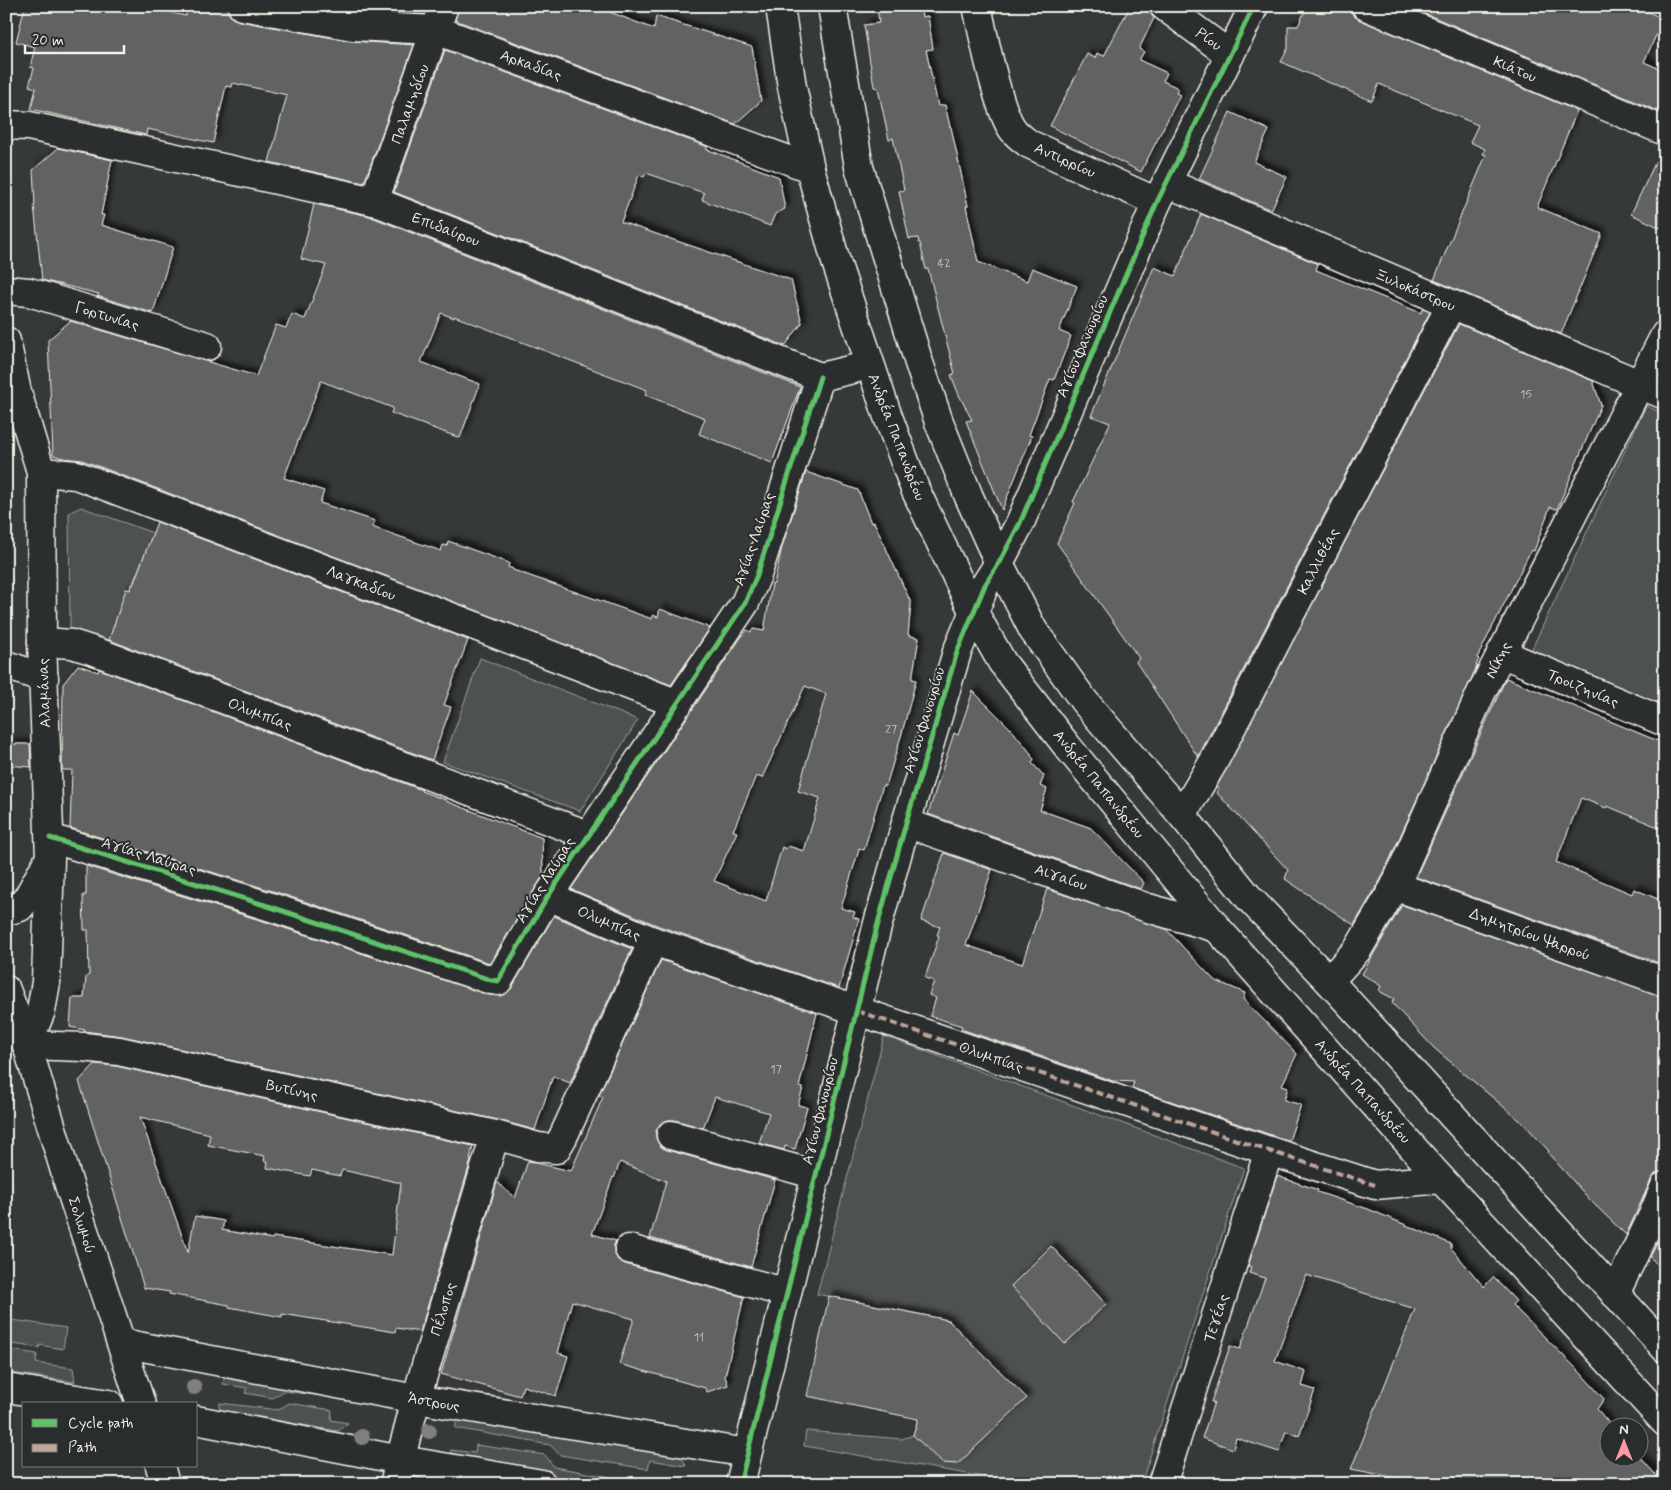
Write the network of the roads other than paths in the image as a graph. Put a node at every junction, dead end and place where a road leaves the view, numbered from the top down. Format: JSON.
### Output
{"nodes":[{"id":1,"x":242,"y":6,"type":"edge"},
{"id":2,"x":780,"y":6,"type":"edge"},
{"id":3,"x":832,"y":6,"type":"edge"},
{"id":4,"x":977,"y":6,"type":"edge"},
{"id":5,"x":1164,"y":6,"type":"edge"},
{"id":6,"x":1254,"y":6,"type":"edge"},
{"id":7,"x":1366,"y":6,"type":"edge"},
{"id":8,"x":440,"y":18,"type":"edge"},
{"id":9,"x":1230,"y":55,"type":"junction"},
{"id":10,"x":6,"y":125,"type":"edge"},
{"id":11,"x":1665,"y":131,"type":"edge"},
{"id":12,"x":810,"y":168,"type":"junction"},
{"id":13,"x":1162,"y":192,"type":"junction"},
{"id":14,"x":374,"y":201,"type":"junction"},
{"id":15,"x":6,"y":290,"type":"edge"},
{"id":16,"x":1451,"y":305,"type":"junction"},
{"id":17,"x":1665,"y":335,"type":"edge"},
{"id":18,"x":6,"y":341,"type":"edge"},
{"id":19,"x":207,"y":346,"type":"dead end"},
{"id":20,"x":870,"y":365,"type":"junction"},
{"id":21,"x":820,"y":376,"type":"junction"},
{"id":22,"x":1639,"y":385,"type":"junction"},
{"id":23,"x":1665,"y":395,"type":"edge"},
{"id":24,"x":41,"y":472,"type":"junction"},
{"id":25,"x":999,"y":563,"type":"junction"},
{"id":26,"x":973,"y":611,"type":"junction"},
{"id":27,"x":42,"y":642,"type":"junction"},
{"id":28,"x":1501,"y":653,"type":"junction"},
{"id":29,"x":6,"y":665,"type":"edge"},
{"id":30,"x":44,"y":678,"type":"junction"},
{"id":31,"x":678,"y":704,"type":"junction"},
{"id":32,"x":1665,"y":722,"type":"edge"},
{"id":33,"x":1182,"y":815,"type":"junction"},
{"id":34,"x":906,"y":823,"type":"junction"},
{"id":35,"x":588,"y":835,"type":"junction"},
{"id":36,"x":50,"y":848,"type":"junction"},
{"id":37,"x":1396,"y":886,"type":"junction"},
{"id":38,"x":548,"y":896,"type":"junction"},
{"id":39,"x":6,"y":911,"type":"edge"},
{"id":40,"x":1217,"y":928,"type":"junction"},
{"id":41,"x":653,"y":941,"type":"junction"},
{"id":42,"x":1329,"y":981,"type":"junction"},
{"id":43,"x":1665,"y":982,"type":"edge"},
{"id":44,"x":6,"y":990,"type":"edge"},
{"id":45,"x":857,"y":1011,"type":"junction"},
{"id":46,"x":27,"y":1045,"type":"junction"},
{"id":47,"x":495,"y":1135,"type":"junction"},
{"id":48,"x":671,"y":1135,"type":"dead end"},
{"id":49,"x":1269,"y":1151,"type":"junction"},
{"id":50,"x":817,"y":1175,"type":"junction"},
{"id":51,"x":1441,"y":1179,"type":"junction"},
{"id":52,"x":1665,"y":1186,"type":"edge"},
{"id":53,"x":630,"y":1249,"type":"dead end"},
{"id":54,"x":787,"y":1293,"type":"junction"},
{"id":55,"x":1615,"y":1294,"type":"junction"},
{"id":56,"x":122,"y":1343,"type":"junction"},
{"id":57,"x":1665,"y":1348,"type":"edge"},
{"id":58,"x":6,"y":1388,"type":"edge"},
{"id":59,"x":416,"y":1400,"type":"junction"},
{"id":60,"x":96,"y":1402,"type":"edge"},
{"id":61,"x":140,"y":1402,"type":"edge"},
{"id":62,"x":198,"y":1421,"type":"edge"},
{"id":63,"x":1665,"y":1422,"type":"edge"},
{"id":64,"x":747,"y":1453,"type":"junction"},
{"id":65,"x":161,"y":1468,"type":"edge"},
{"id":66,"x":398,"y":1472,"type":"edge"},
{"id":67,"x":165,"y":1484,"type":"edge"},
{"id":68,"x":542,"y":1484,"type":"edge"},
{"id":69,"x":740,"y":1484,"type":"edge"},
{"id":70,"x":1162,"y":1484,"type":"edge"}],
"edges":[{"from":1,"to":8,"type":"street","name":"Αρκαδίας"},
{"from":2,"to":12,"type":"street","name":"Ανδρέα Παπανδρέου"},
{"from":3,"to":25,"type":"street"},
{"from":4,"to":13,"type":"street","name":"Αντιρρίου"},
{"from":5,"to":9,"type":"street","name":"Ρίου"},
{"from":6,"to":9,"type":"street","name":"Αγίου Φανουρίου"},
{"from":7,"to":11,"type":"street","name":"Κιάτου"},
{"from":8,"to":12,"type":"street","name":"Αρκαδίας"},
{"from":8,"to":14,"type":"street","name":"Παλαμηδίου"},
{"from":9,"to":13,"type":"street","name":"Αγίου Φανουρίου"},
{"from":10,"to":14,"type":"street","name":"Επιδαύρου"},
{"from":12,"to":20,"type":"street","name":"Ανδρέα Παπανδρέου"},
{"from":13,"to":16,"type":"street","name":"Ξυλοκάστρου"},
{"from":13,"to":25,"type":"street","name":"Αγίου Φανουρίου"},
{"from":14,"to":21,"type":"street","name":"Επιδαύρου"},
{"from":15,"to":19,"type":"street","name":"Γορτυνίας"},
{"from":16,"to":22,"type":"street","name":"Ξυλοκάστρου"},
{"from":16,"to":33,"type":"street","name":"Καλλιθέας"},
{"from":17,"to":22,"type":"street","name":"Νίκης"},
{"from":18,"to":24,"type":"street","name":"Αλαμάνας"},
{"from":20,"to":21,"type":"street"},
{"from":20,"to":26,"type":"street","name":"Ανδρέα Παπανδρέου"},
{"from":21,"to":31,"type":"street","name":"Αγίας Λαύρας"},
{"from":22,"to":23,"type":"street","name":"Ξυλοκάστρου"},
{"from":22,"to":28,"type":"street","name":"Νίκης"},
{"from":24,"to":27,"type":"street","name":"Αλαμάνας"},
{"from":24,"to":31,"type":"street","name":"Λαγκαδίου"},
{"from":25,"to":26,"type":"street","name":"Αγίου Φανουρίου"},
{"from":25,"to":33,"type":"street"},
{"from":26,"to":34,"type":"street","name":"Αγίου Φανουρίου"},
{"from":26,"to":40,"type":"street","name":"Ανδρέα Παπανδρέου"},
{"from":27,"to":30,"type":"street","name":"Αλαμάνας"},
{"from":27,"to":35,"type":"street","name":"Ολυμπίας"},
{"from":28,"to":32,"type":"street","name":"Τροιζηνίας"},
{"from":28,"to":37,"type":"street","name":"Νίκης"},
{"from":29,"to":30,"type":"street"},
{"from":30,"to":36,"type":"street","name":"Αλαμάνας"},
{"from":31,"to":35,"type":"street","name":"Αγίας Λαύρας"},
{"from":33,"to":42,"type":"street"},
{"from":34,"to":40,"type":"street","name":"Αιγαίου"},
{"from":34,"to":45,"type":"street","name":"Αγίου Φανουρίου"},
{"from":35,"to":38,"type":"street","name":"Αγίας Λαύρας"},
{"from":36,"to":38,"type":"street","name":"Αγίας Λαύρας"},
{"from":36,"to":39,"type":"street"},
{"from":36,"to":46,"type":"street","name":"Αλαμάνας"},
{"from":37,"to":42,"type":"street","name":"Νίκης"},
{"from":37,"to":43,"type":"street","name":"Δημητρίου Ψαρρού"},
{"from":38,"to":41,"type":"street","name":"Ολυμπίας"},
{"from":40,"to":51,"type":"street","name":"Ανδρέα Παπανδρέου"},
{"from":41,"to":45,"type":"street","name":"Ολυμπίας"},
{"from":41,"to":47,"type":"street","name":"Βυτίνης"},
{"from":42,"to":55,"type":"street"},
{"from":44,"to":46,"type":"street","name":"Σολωμού"},
{"from":45,"to":49,"type":"street","name":"Ολυμπίας"},
{"from":45,"to":50,"type":"street","name":"Αγίου Φανουρίου"},
{"from":46,"to":47,"type":"street","name":"Βυτίνης"},
{"from":46,"to":56,"type":"street","name":"Σολωμού"},
{"from":47,"to":59,"type":"street","name":"Πέλοπος"},
{"from":48,"to":50,"type":"street"},
{"from":49,"to":51,"type":"street","name":"Ολυμπίας"},
{"from":49,"to":70,"type":"street","name":"Τεγέας"},
{"from":50,"to":54,"type":"street","name":"Αγίου Φανουρίου"},
{"from":51,"to":63,"type":"street","name":"Ανδρέα Παπανδρέου"},
{"from":52,"to":55,"type":"street"},
{"from":53,"to":54,"type":"street"},
{"from":54,"to":64,"type":"street","name":"Αγίου Φανουρίου"},
{"from":55,"to":57,"type":"street"},
{"from":56,"to":59,"type":"street","name":"Άστρους"},
{"from":56,"to":61,"type":"street","name":"Σολωμού"},
{"from":58,"to":60,"type":"street"},
{"from":59,"to":64,"type":"street","name":"Άστρους"},
{"from":59,"to":66,"type":"street","name":"Πέλοπος"},
{"from":62,"to":66,"type":"street"},
{"from":64,"to":69,"type":"street","name":"Αγίου Φανουρίου"},
{"from":65,"to":67,"type":"street"},
{"from":66,"to":68,"type":"street"}]}
